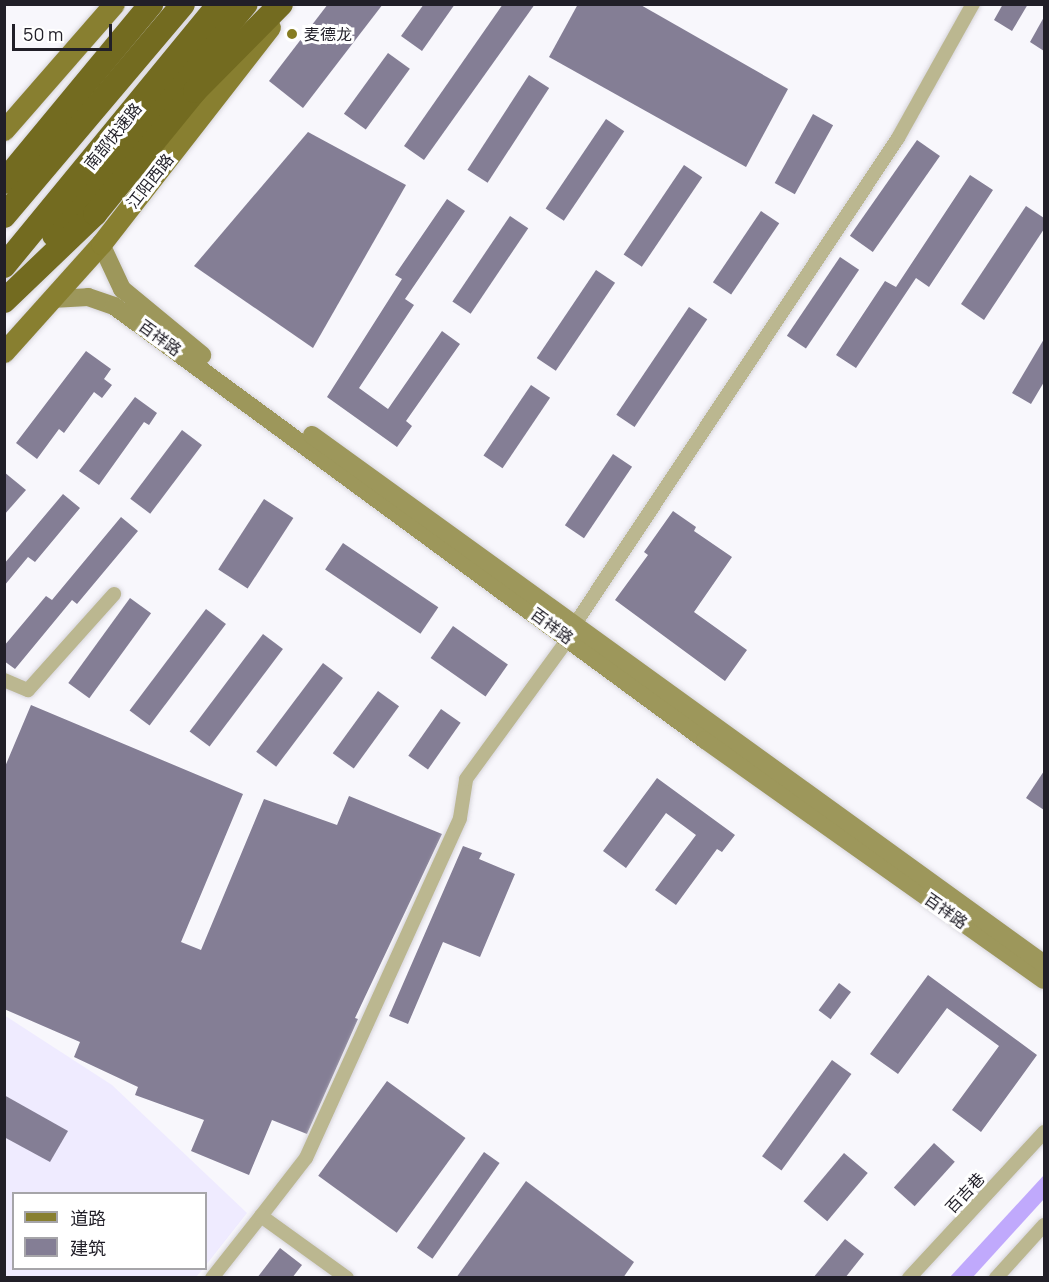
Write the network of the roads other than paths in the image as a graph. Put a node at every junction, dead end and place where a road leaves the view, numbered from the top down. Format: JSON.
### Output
{"nodes":[{"id":1,"x":114,"y":4,"type":"edge"},
{"id":2,"x":135,"y":4,"type":"edge"},
{"id":3,"x":151,"y":4,"type":"edge"},
{"id":4,"x":183,"y":4,"type":"edge"},
{"id":5,"x":219,"y":4,"type":"edge"},
{"id":6,"x":246,"y":4,"type":"edge"},
{"id":7,"x":282,"y":4,"type":"edge"},
{"id":8,"x":288,"y":4,"type":"edge"},
{"id":9,"x":974,"y":4,"type":"edge"},
{"id":10,"x":93,"y":94,"type":"junction"},
{"id":11,"x":4,"y":130,"type":"edge"},
{"id":12,"x":4,"y":167,"type":"edge"},
{"id":13,"x":4,"y":182,"type":"edge"},
{"id":14,"x":4,"y":216,"type":"edge"},
{"id":15,"x":101,"y":244,"type":"junction"},
{"id":16,"x":4,"y":266,"type":"edge"},
{"id":17,"x":4,"y":295,"type":"edge"},
{"id":18,"x":52,"y":299,"type":"junction"},
{"id":19,"x":4,"y":301,"type":"edge"},
{"id":20,"x":4,"y":352,"type":"edge"},
{"id":21,"x":114,"y":594,"type":"dead end"},
{"id":22,"x":572,"y":631,"type":"junction"},
{"id":23,"x":4,"y":680,"type":"edge"},
{"id":24,"x":1044,"y":964,"type":"edge"},
{"id":25,"x":1044,"y":980,"type":"edge"},
{"id":26,"x":1044,"y":1132,"type":"edge"},
{"id":27,"x":261,"y":1216,"type":"junction"},
{"id":28,"x":1044,"y":1225,"type":"edge"},
{"id":29,"x":212,"y":1278,"type":"edge"},
{"id":30,"x":347,"y":1278,"type":"edge"},
{"id":31,"x":909,"y":1278,"type":"edge"},
{"id":32,"x":996,"y":1278,"type":"edge"}],
"edges":[{"from":1,"to":11,"type":"main road"},
{"from":2,"to":12,"type":"highway"},
{"from":3,"to":10,"type":"highway"},
{"from":4,"to":10,"type":"highway","name":"南部快速路"},
{"from":5,"to":16,"type":"highway","name":"南部快速路"},
{"from":6,"to":17,"type":"highway"},
{"from":7,"to":19,"type":"highway"},
{"from":8,"to":15,"type":"main road","name":"江阳西路"},
{"from":9,"to":22,"type":"street"},
{"from":10,"to":13,"type":"highway"},
{"from":10,"to":14,"type":"highway","name":"南部快速路"},
{"from":15,"to":18,"type":"main road","name":"江阳西路"},
{"from":15,"to":22,"type":"street","name":"百祥路"},
{"from":18,"to":20,"type":"main road","name":"江阳西路"},
{"from":18,"to":22,"type":"street","name":"百祥路"},
{"from":21,"to":23,"type":"street"},
{"from":22,"to":24,"type":"street","name":"百祥路"},
{"from":22,"to":25,"type":"street","name":"百祥路"},
{"from":22,"to":27,"type":"street"},
{"from":26,"to":31,"type":"street","name":"百吉巷"},
{"from":27,"to":29,"type":"street"},
{"from":27,"to":30,"type":"street"},
{"from":28,"to":32,"type":"street"}]}
